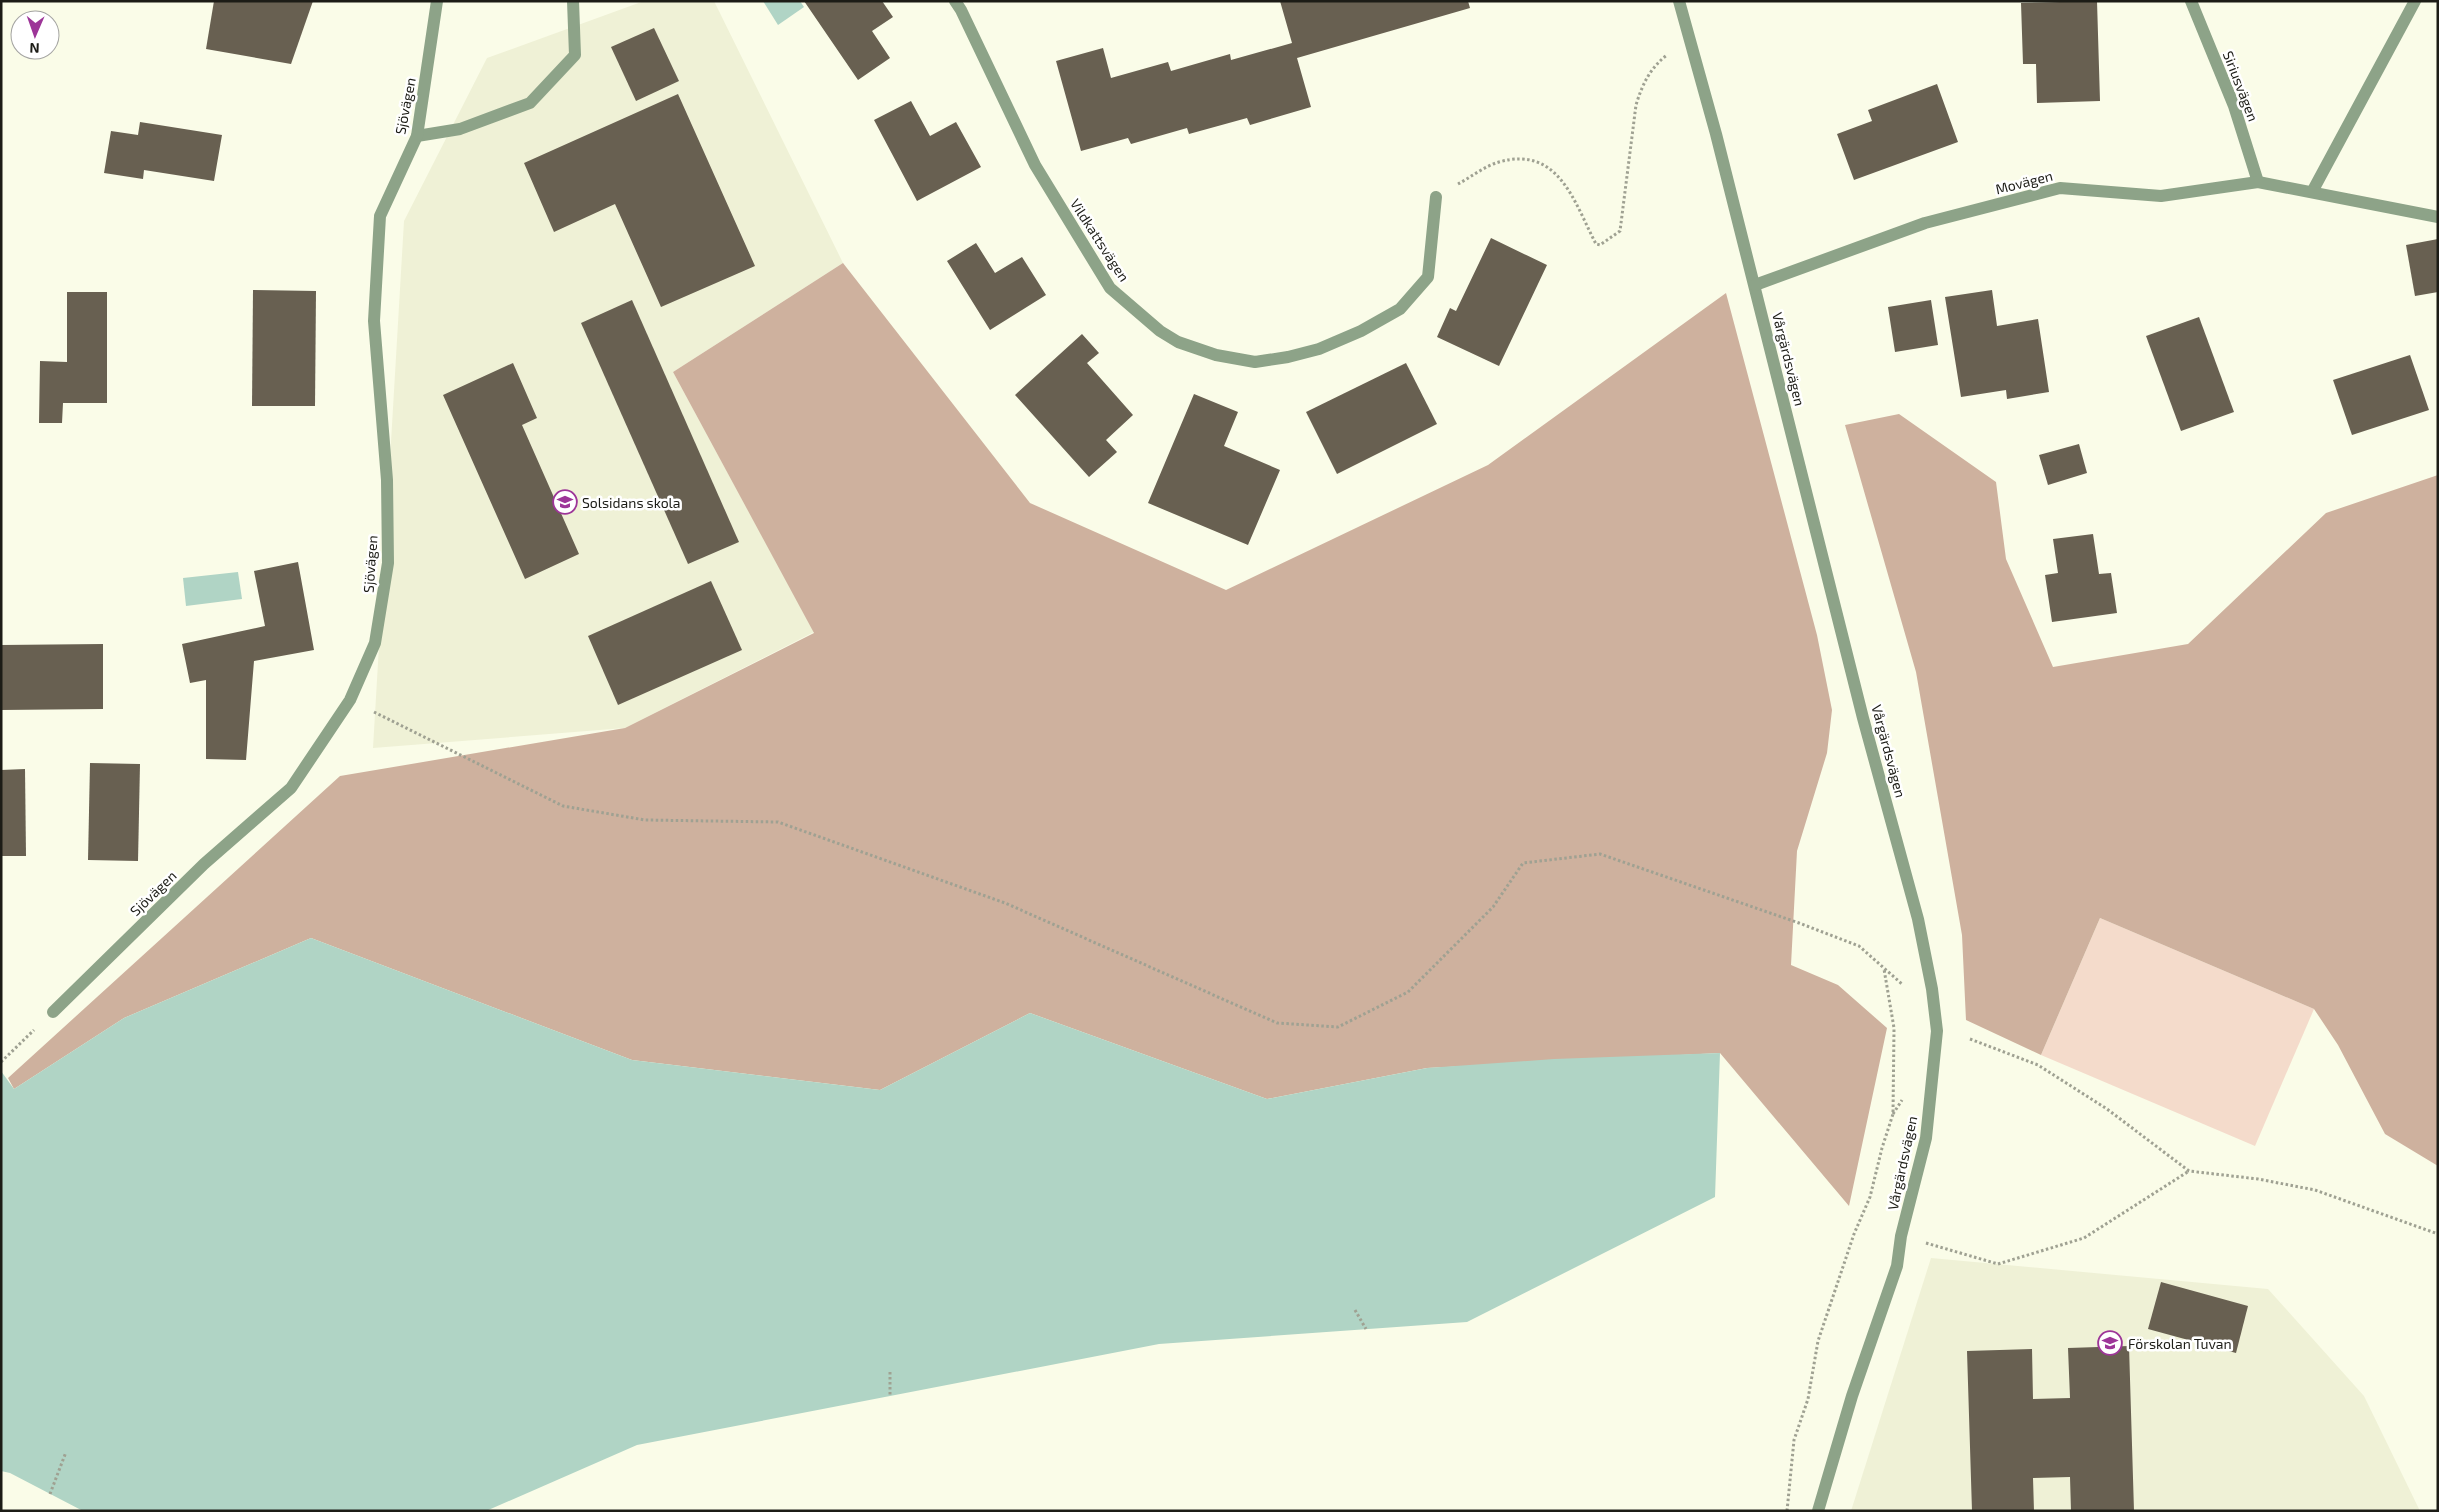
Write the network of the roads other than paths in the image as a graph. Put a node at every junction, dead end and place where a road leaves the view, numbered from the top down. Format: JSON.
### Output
{"nodes":[{"id":1,"x":437,"y":1,"type":"edge"},
{"id":2,"x":573,"y":1,"type":"edge"},
{"id":3,"x":955,"y":1,"type":"edge"},
{"id":4,"x":1679,"y":1,"type":"edge"},
{"id":5,"x":2191,"y":1,"type":"edge"},
{"id":6,"x":2414,"y":1,"type":"edge"},
{"id":7,"x":417,"y":136,"type":"junction"},
{"id":8,"x":2258,"y":182,"type":"junction"},
{"id":9,"x":2312,"y":192,"type":"junction"},
{"id":10,"x":1436,"y":196,"type":"road end"},
{"id":11,"x":2438,"y":217,"type":"edge"},
{"id":12,"x":1755,"y":285,"type":"junction"},
{"id":13,"x":53,"y":1012,"type":"road end"},
{"id":14,"x":1818,"y":1511,"type":"edge"}],
"edges":[{"from":1,"to":7,"type":"street","name":"Sjövägen"},
{"from":2,"to":7,"type":"street"},
{"from":3,"to":10,"type":"street","name":"Vildkattsvägen"},
{"from":4,"to":12,"type":"street","name":"Vårgärdsvägen"},
{"from":5,"to":8,"type":"street","name":"Siriusvägen"},
{"from":6,"to":9,"type":"street"},
{"from":7,"to":13,"type":"street","name":"Sjövägen"},
{"from":8,"to":9,"type":"street","name":"Movägen"},
{"from":8,"to":12,"type":"street","name":"Movägen"},
{"from":9,"to":11,"type":"street","name":"Movägen"},
{"from":12,"to":14,"type":"street","name":"Vårgärdsvägen"}]}
